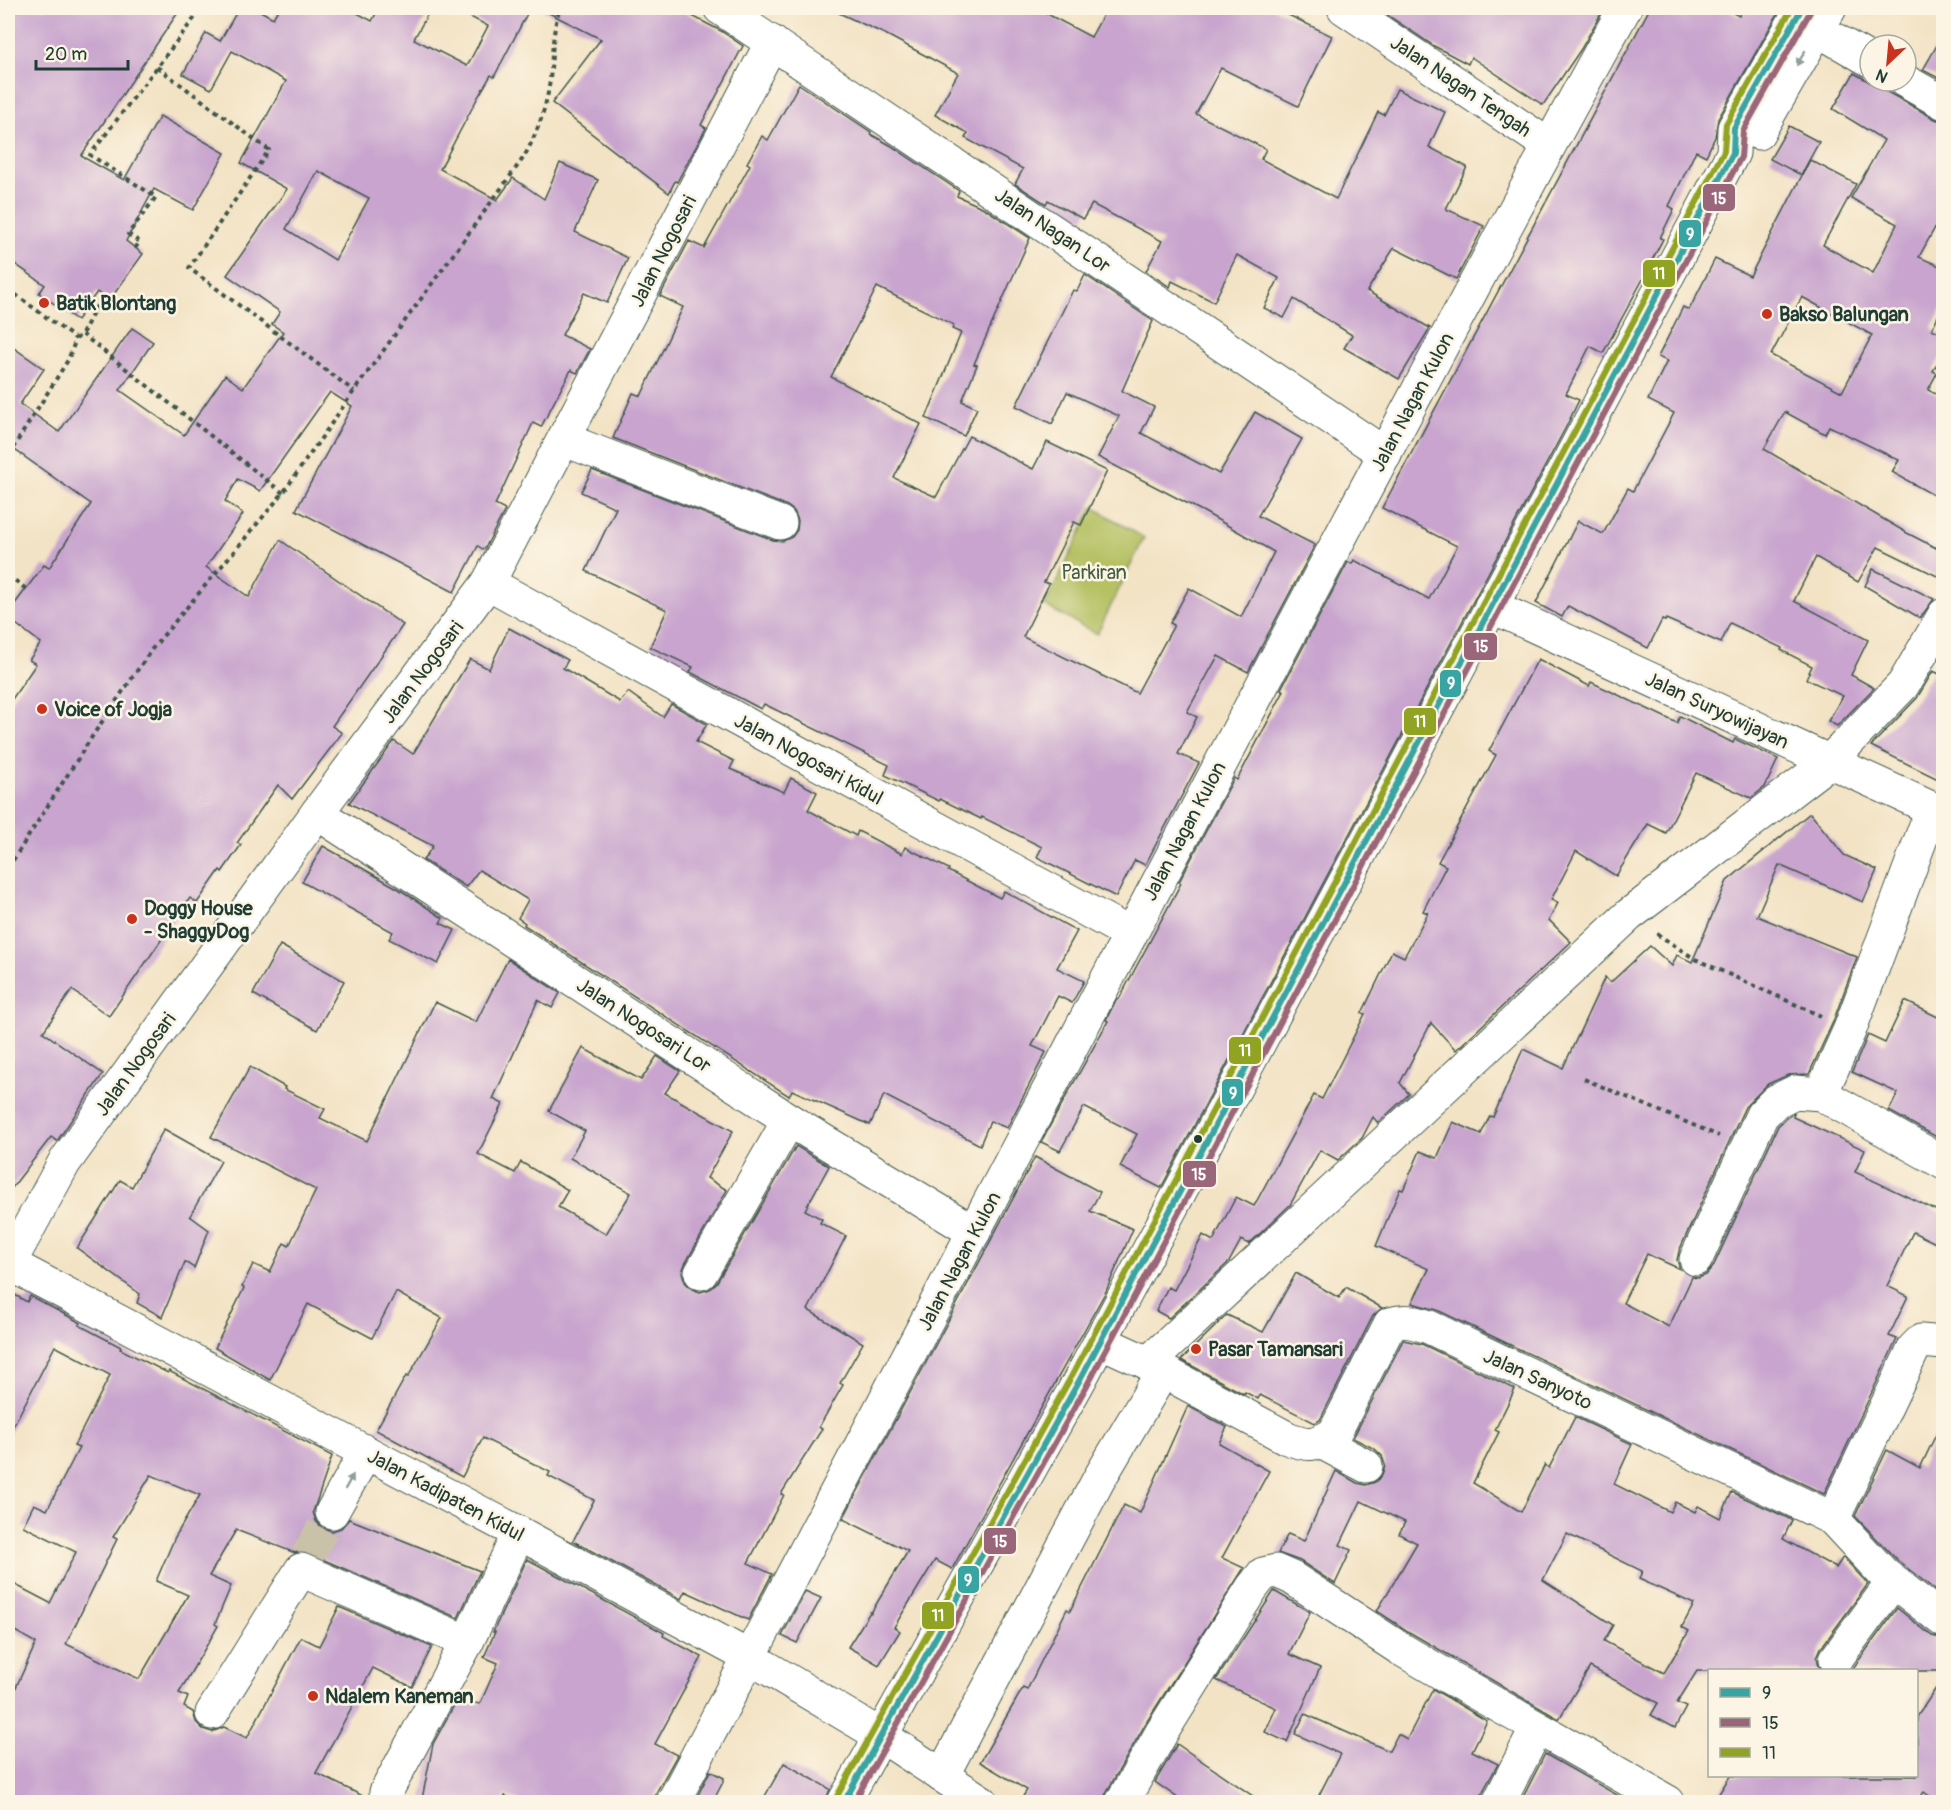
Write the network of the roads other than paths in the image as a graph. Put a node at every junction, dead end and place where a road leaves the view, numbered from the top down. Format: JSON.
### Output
{"nodes":[{"id":1,"x":720,"y":8,"type":"edge"},
{"id":2,"x":1344,"y":8,"type":"edge"},
{"id":3,"x":1624,"y":8,"type":"edge"},
{"id":4,"x":1817,"y":15,"type":"edge"},
{"id":5,"x":772,"y":42,"type":"junction"},
{"id":6,"x":1858,"y":50,"type":"edge"},
{"id":7,"x":1918,"y":88,"type":"edge"},
{"id":8,"x":1944,"y":103,"type":"edge"},
{"id":9,"x":1548,"y":145,"type":"junction"},
{"id":10,"x":565,"y":440,"type":"junction"},
{"id":11,"x":1385,"y":454,"type":"junction"},
{"id":12,"x":780,"y":523,"type":"dead end"},
{"id":13,"x":488,"y":584,"type":"junction"},
{"id":14,"x":1491,"y":606,"type":"junction"},
{"id":15,"x":1944,"y":615,"type":"edge"},
{"id":16,"x":1829,"y":762,"type":"junction"},
{"id":17,"x":1938,"y":812,"type":"edge"},
{"id":18,"x":317,"y":813,"type":"junction"},
{"id":19,"x":1130,"y":934,"type":"junction"},
{"id":20,"x":1821,"y":1094,"type":"junction"},
{"id":21,"x":789,"y":1120,"type":"junction"},
{"id":22,"x":1944,"y":1163,"type":"edge"},
{"id":23,"x":974,"y":1232,"type":"junction"},
{"id":24,"x":1696,"y":1259,"type":"dead end"},
{"id":25,"x":8,"y":1263,"type":"edge"},
{"id":26,"x":701,"y":1273,"type":"dead end"},
{"id":27,"x":1100,"y":1341,"type":"junction"},
{"id":28,"x":1944,"y":1343,"type":"edge"},
{"id":29,"x":1155,"y":1367,"type":"junction"},
{"id":30,"x":1321,"y":1442,"type":"junction"},
{"id":31,"x":366,"y":1452,"type":"junction"},
{"id":32,"x":1366,"y":1466,"type":"dead end"},
{"id":33,"x":332,"y":1512,"type":"tunnel mouth"},
{"id":34,"x":1833,"y":1519,"type":"junction"},
{"id":35,"x":519,"y":1533,"type":"junction"},
{"id":36,"x":1893,"y":1582,"type":"junction"},
{"id":37,"x":1944,"y":1621,"type":"edge"},
{"id":38,"x":467,"y":1642,"type":"junction"},
{"id":39,"x":749,"y":1657,"type":"junction"},
{"id":40,"x":1836,"y":1659,"type":"dead end"},
{"id":41,"x":212,"y":1713,"type":"dead end"},
{"id":42,"x":1537,"y":1728,"type":"junction"},
{"id":43,"x":880,"y":1735,"type":"junction"},
{"id":44,"x":942,"y":1776,"type":"junction"},
{"id":45,"x":386,"y":1792,"type":"dead end"},
{"id":46,"x":673,"y":1803,"type":"edge"},
{"id":47,"x":844,"y":1803,"type":"edge"},
{"id":48,"x":982,"y":1803,"type":"edge"},
{"id":49,"x":1122,"y":1803,"type":"edge"},
{"id":50,"x":1499,"y":1803,"type":"edge"},
{"id":51,"x":1668,"y":1803,"type":"edge"}],
"edges":[{"from":1,"to":5,"type":"street","name":"Jalan Nagan Lor"},
{"from":2,"to":9,"type":"street","name":"Jalan Nagan Tengah"},
{"from":3,"to":9,"type":"street","name":"Jalan Nagan Kulon"},
{"from":4,"to":6,"type":"street"},
{"from":4,"to":14,"type":"street"},
{"from":5,"to":10,"type":"street","name":"Jalan Nogosari"},
{"from":5,"to":11,"type":"street","name":"Jalan Nagan Lor"},
{"from":7,"to":8,"type":"street"},
{"from":9,"to":11,"type":"street","name":"Jalan Nagan Kulon"},
{"from":10,"to":12,"type":"street"},
{"from":10,"to":13,"type":"street","name":"Jalan Nogosari"},
{"from":11,"to":19,"type":"street","name":"Jalan Nagan Kulon"},
{"from":13,"to":18,"type":"street","name":"Jalan Nogosari"},
{"from":13,"to":19,"type":"street","name":"Jalan Nogosari Kidul"},
{"from":14,"to":16,"type":"street","name":"Jalan Suryowijayan"},
{"from":14,"to":27,"type":"street"},
{"from":15,"to":16,"type":"street"},
{"from":16,"to":17,"type":"street","name":"Jalan Suryowijayan"},
{"from":16,"to":29,"type":"street"},
{"from":17,"to":20,"type":"street"},
{"from":18,"to":21,"type":"street","name":"Jalan Nogosari Lor"},
{"from":18,"to":25,"type":"street","name":"Jalan Nogosari"},
{"from":19,"to":23,"type":"street","name":"Jalan Nagan Kulon"},
{"from":20,"to":22,"type":"street"},
{"from":20,"to":24,"type":"street"},
{"from":21,"to":23,"type":"street","name":"Jalan Nogosari Lor"},
{"from":21,"to":26,"type":"street"},
{"from":23,"to":39,"type":"street","name":"Jalan Nagan Kulon"},
{"from":25,"to":31,"type":"street","name":"Jalan Kadipaten Kidul"},
{"from":27,"to":29,"type":"street"},
{"from":27,"to":43,"type":"street"},
{"from":28,"to":34,"type":"street"},
{"from":29,"to":30,"type":"street"},
{"from":29,"to":44,"type":"street"},
{"from":30,"to":32,"type":"street"},
{"from":30,"to":34,"type":"street","name":"Jalan Sanyoto"},
{"from":33,"to":31,"type":"street","one_way":true},
{"from":31,"to":35,"type":"street","name":"Jalan Kadipaten Kidul"},
{"from":34,"to":36,"type":"street","name":"Jalan Sanyoto"},
{"from":35,"to":38,"type":"street"},
{"from":35,"to":39,"type":"street","name":"Jalan Kadipaten Kidul"},
{"from":36,"to":37,"type":"street","name":"Jalan Sanyoto"},
{"from":36,"to":40,"type":"street"},
{"from":38,"to":41,"type":"street"},
{"from":38,"to":45,"type":"street"},
{"from":39,"to":43,"type":"street","name":"Jalan Kadipaten Kidul"},
{"from":39,"to":46,"type":"street","name":"Jalan Nagan Kulon"},
{"from":42,"to":49,"type":"street"},
{"from":42,"to":50,"type":"street"},
{"from":42,"to":51,"type":"street"},
{"from":43,"to":44,"type":"street","name":"Jalan Kadipaten Kidul"},
{"from":43,"to":47,"type":"street"},
{"from":44,"to":48,"type":"street","name":"Jalan Kadipaten Kidul"}]}
